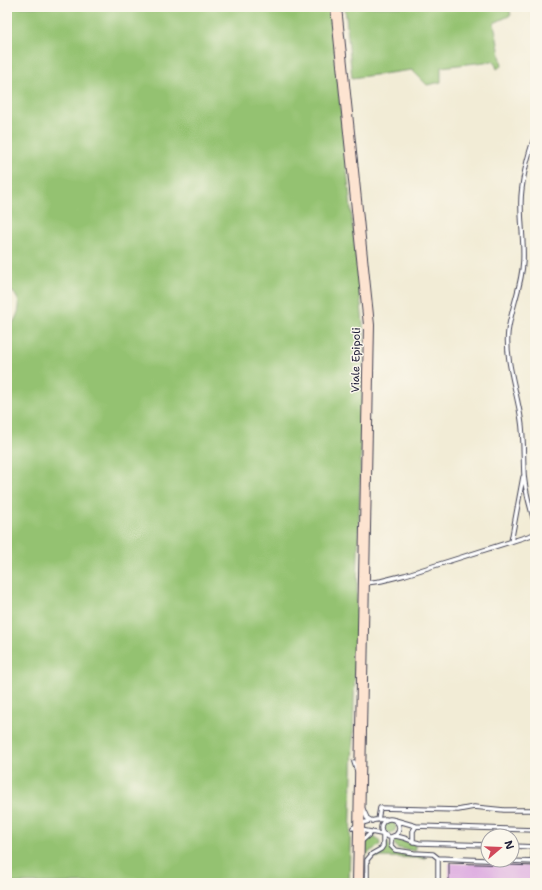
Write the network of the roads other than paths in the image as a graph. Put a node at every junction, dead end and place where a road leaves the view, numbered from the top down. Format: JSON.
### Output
{"nodes":[{"id":1,"x":336,"y":7,"type":"edge"},
{"id":2,"x":535,"y":136,"type":"edge"},
{"id":3,"x":524,"y":474,"type":"junction"},
{"id":4,"x":535,"y":524,"type":"edge"},
{"id":5,"x":535,"y":534,"type":"edge"},
{"id":6,"x":511,"y":542,"type":"junction"},
{"id":7,"x":365,"y":583,"type":"junction"},
{"id":8,"x":361,"y":715,"type":"junction"},
{"id":9,"x":360,"y":791,"type":"junction"},
{"id":10,"x":535,"y":810,"type":"edge"},
{"id":11,"x":387,"y":819,"type":"junction"},
{"id":12,"x":378,"y":820,"type":"junction"},
{"id":13,"x":395,"y":820,"type":"junction"},
{"id":14,"x":372,"y":821,"type":"junction"},
{"id":15,"x":416,"y":826,"type":"junction"},
{"id":16,"x":357,"y":827,"type":"junction"},
{"id":17,"x":535,"y":830,"type":"edge"},
{"id":18,"x":372,"y":832,"type":"junction"},
{"id":19,"x":384,"y":835,"type":"junction"},
{"id":20,"x":393,"y":836,"type":"junction"},
{"id":21,"x":413,"y":842,"type":"junction"},
{"id":22,"x":480,"y":845,"type":"edge"},
{"id":23,"x":520,"y":846,"type":"edge"},
{"id":24,"x":534,"y":846,"type":"edge"},
{"id":25,"x":358,"y":849,"type":"junction"},
{"id":26,"x":438,"y":858,"type":"junction"},
{"id":27,"x":534,"y":862,"type":"edge"},
{"id":28,"x":352,"y":883,"type":"edge"},
{"id":29,"x":358,"y":883,"type":"edge"},
{"id":30,"x":367,"y":883,"type":"edge"},
{"id":31,"x":438,"y":883,"type":"edge"}],
"edges":[{"from":1,"to":7,"type":"main road","name":"Viale Epipoli"},
{"from":2,"to":3,"type":"lane"},
{"from":3,"to":4,"type":"lane"},
{"from":3,"to":6,"type":"lane"},
{"from":5,"to":6,"type":"lane"},
{"from":6,"to":7,"type":"lane"},
{"from":7,"to":8,"type":"main road","name":"Viale Epipoli"},
{"from":8,"to":9,"type":"main road"},
{"from":8,"to":16,"type":"main road"},
{"from":9,"to":14,"type":"lane"},
{"from":9,"to":16,"type":"main road"},
{"from":10,"to":12,"type":"lane"},
{"from":11,"to":12,"type":"lane"},
{"from":11,"to":13,"type":"lane"},
{"from":11,"to":19,"type":"lane"},
{"from":12,"to":14,"type":"lane"},
{"from":13,"to":15,"type":"lane"},
{"from":13,"to":20,"type":"lane"},
{"from":14,"to":16,"type":"lane"},
{"from":15,"to":17,"type":"lane"},
{"from":15,"to":21,"type":"lane"},
{"from":16,"to":18,"type":"lane"},
{"from":16,"to":25,"type":"main road"},
{"from":16,"to":28,"type":"main road"},
{"from":17,"to":24,"type":"lane"},
{"from":18,"to":19,"type":"lane"},
{"from":18,"to":25,"type":"lane"},
{"from":19,"to":20,"type":"lane"},
{"from":19,"to":30,"type":"lane"},
{"from":20,"to":21,"type":"lane"},
{"from":20,"to":26,"type":"lane"},
{"from":21,"to":22,"type":"lane"},
{"from":23,"to":24,"type":"lane"},
{"from":24,"to":27,"type":"lane"},
{"from":25,"to":29,"type":"main road"},
{"from":26,"to":27,"type":"lane"},
{"from":26,"to":31,"type":"lane"}]}
